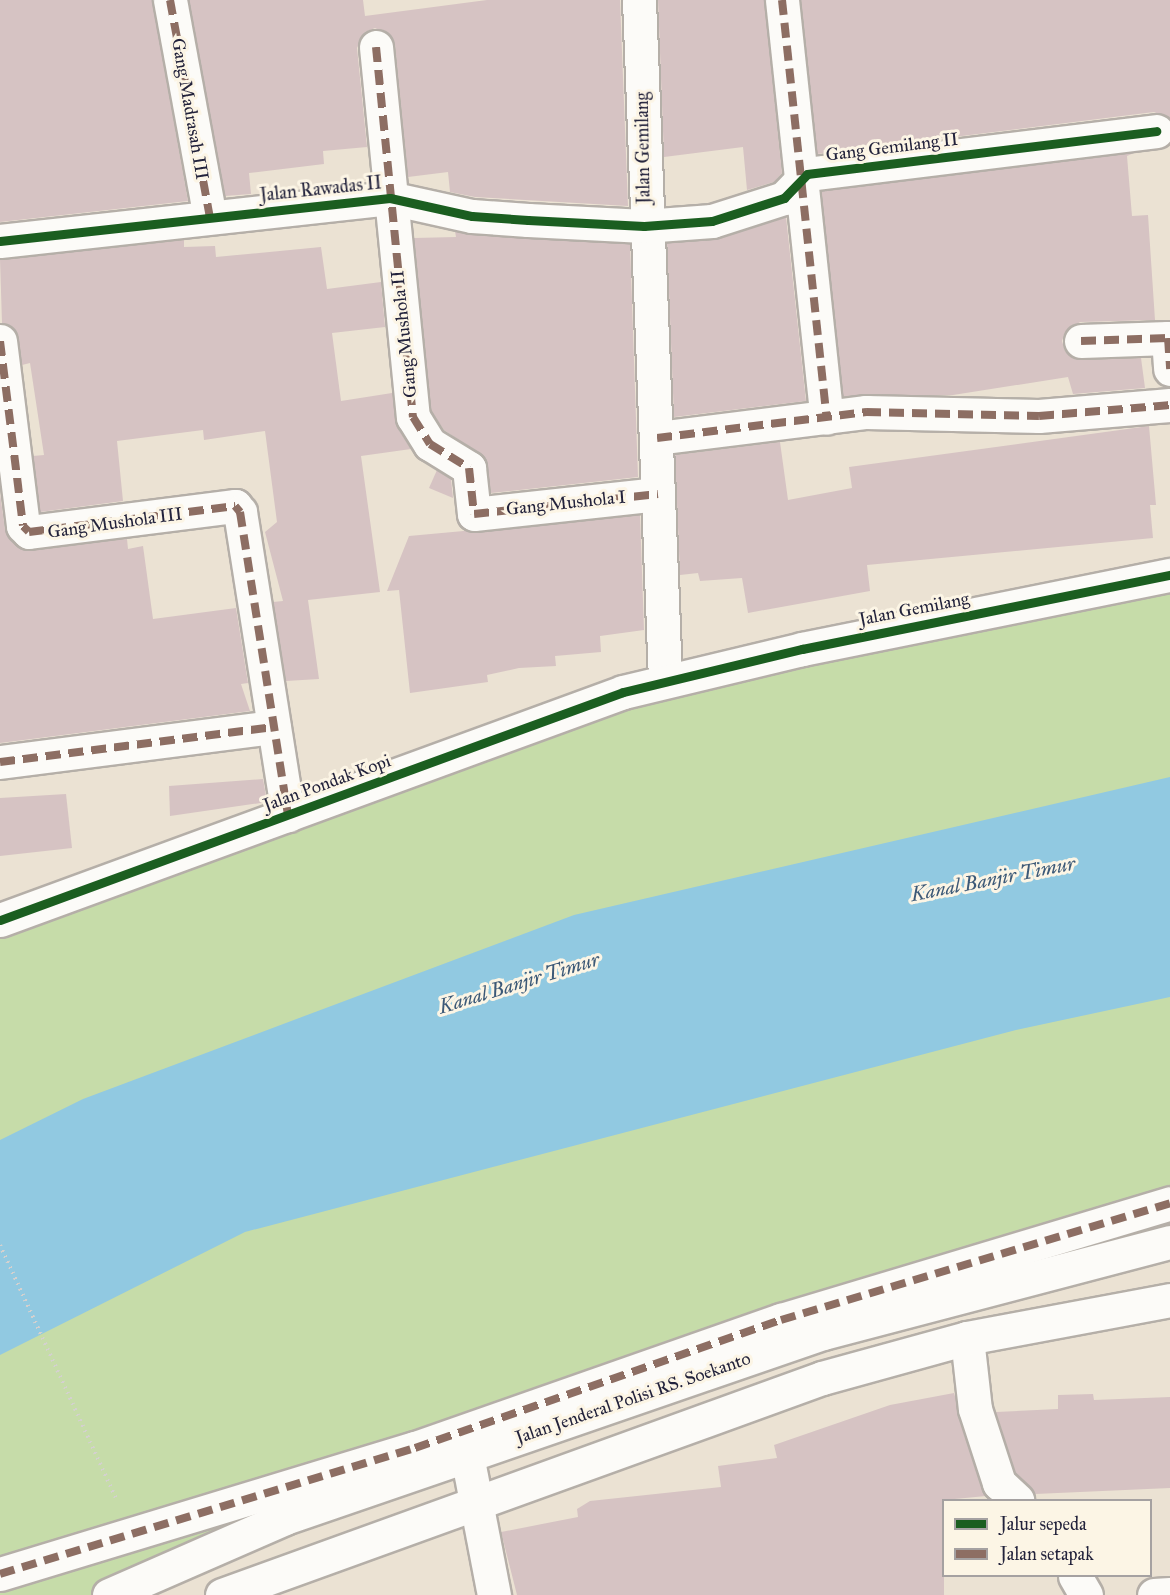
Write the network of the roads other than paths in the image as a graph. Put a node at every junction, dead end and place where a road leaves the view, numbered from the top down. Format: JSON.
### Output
{"nodes":[{"id":1,"x":170,"y":0,"type":"edge"},
{"id":2,"x":639,"y":0,"type":"edge"},
{"id":3,"x":782,"y":0,"type":"edge"},
{"id":4,"x":376,"y":47,"type":"dead end"},
{"id":5,"x":1156,"y":131,"type":"dead end"},
{"id":6,"x":801,"y":180,"type":"junction"},
{"id":7,"x":390,"y":198,"type":"junction"},
{"id":8,"x":210,"y":217,"type":"junction"},
{"id":9,"x":644,"y":226,"type":"junction"},
{"id":10,"x":0,"y":241,"type":"edge"},
{"id":11,"x":0,"y":341,"type":"edge"},
{"id":12,"x":1081,"y":341,"type":"dead end"},
{"id":13,"x":1169,"y":357,"type":"edge"},
{"id":14,"x":1170,"y":405,"type":"edge"},
{"id":15,"x":827,"y":418,"type":"junction"},
{"id":16,"x":657,"y":438,"type":"junction"},
{"id":17,"x":658,"y":494,"type":"junction"},
{"id":18,"x":474,"y":514,"type":"joint"},
{"id":19,"x":1170,"y":575,"type":"edge"},
{"id":20,"x":665,"y":680,"type":"junction"},
{"id":21,"x":274,"y":727,"type":"junction"},
{"id":22,"x":0,"y":762,"type":"edge"},
{"id":23,"x":288,"y":815,"type":"junction"},
{"id":24,"x":0,"y":920,"type":"edge"},
{"id":25,"x":1170,"y":1203,"type":"edge"},
{"id":26,"x":1170,"y":1242,"type":"edge"},
{"id":27,"x":1170,"y":1300,"type":"edge"},
{"id":28,"x":967,"y":1338,"type":"junction"},
{"id":29,"x":467,"y":1455,"type":"junction"},
{"id":30,"x":1016,"y":1499,"type":"edge"},
{"id":31,"x":476,"y":1503,"type":"junction"},
{"id":32,"x":0,"y":1574,"type":"edge"},
{"id":33,"x":1076,"y":1577,"type":"edge"},
{"id":34,"x":1170,"y":1594,"type":"edge"},
{"id":35,"x":109,"y":1595,"type":"edge"},
{"id":36,"x":222,"y":1595,"type":"edge"},
{"id":37,"x":494,"y":1595,"type":"edge"},
{"id":38,"x":1086,"y":1595,"type":"edge"},
{"id":39,"x":1154,"y":1595,"type":"edge"}],
"edges":[{"from":1,"to":8,"type":"street","name":"Gang Madrasah III"},
{"from":2,"to":9,"type":"street","name":"Jalan Gemilang"},
{"from":3,"to":6,"type":"street"},
{"from":4,"to":7,"type":"street"},
{"from":5,"to":6,"type":"street","name":"Gang Gemilang II"},
{"from":6,"to":9,"type":"street","name":"Gang Gemilang II"},
{"from":6,"to":15,"type":"street"},
{"from":7,"to":8,"type":"street","name":"Jalan Rawadas II"},
{"from":7,"to":9,"type":"street","name":"Jalan Rawadas II"},
{"from":7,"to":18,"type":"street","name":"Gang Mushola II"},
{"from":8,"to":10,"type":"street","name":"Jalan Rawadas II"},
{"from":9,"to":16,"type":"street","name":"Jalan Gemilang"},
{"from":11,"to":21,"type":"street","name":"Gang Mushola III"},
{"from":12,"to":13,"type":"street"},
{"from":14,"to":15,"type":"street"},
{"from":15,"to":16,"type":"street"},
{"from":16,"to":17,"type":"street","name":"Jalan Gemilang"},
{"from":17,"to":18,"type":"street","name":"Gang Mushola I"},
{"from":17,"to":20,"type":"street","name":"Jalan Gemilang"},
{"from":19,"to":20,"type":"street","name":"Jalan Gemilang"},
{"from":20,"to":23,"type":"street","name":"Jalan Pondak Kopi"},
{"from":21,"to":22,"type":"street"},
{"from":21,"to":23,"type":"street"},
{"from":23,"to":24,"type":"street","name":"Jalan Pondak Kopi"},
{"from":25,"to":32,"type":"street"},
{"from":26,"to":29,"type":"street","name":"Jalan Jenderal Polisi RS. Soekanto"},
{"from":27,"to":28,"type":"street"},
{"from":28,"to":30,"type":"street"},
{"from":28,"to":31,"type":"street"},
{"from":29,"to":31,"type":"street"},
{"from":29,"to":35,"type":"street","name":"Jalan Jenderal Polisi RS. Soekanto"},
{"from":31,"to":36,"type":"street"},
{"from":31,"to":37,"type":"street"},
{"from":33,"to":38,"type":"street"},
{"from":34,"to":39,"type":"street"}]}
